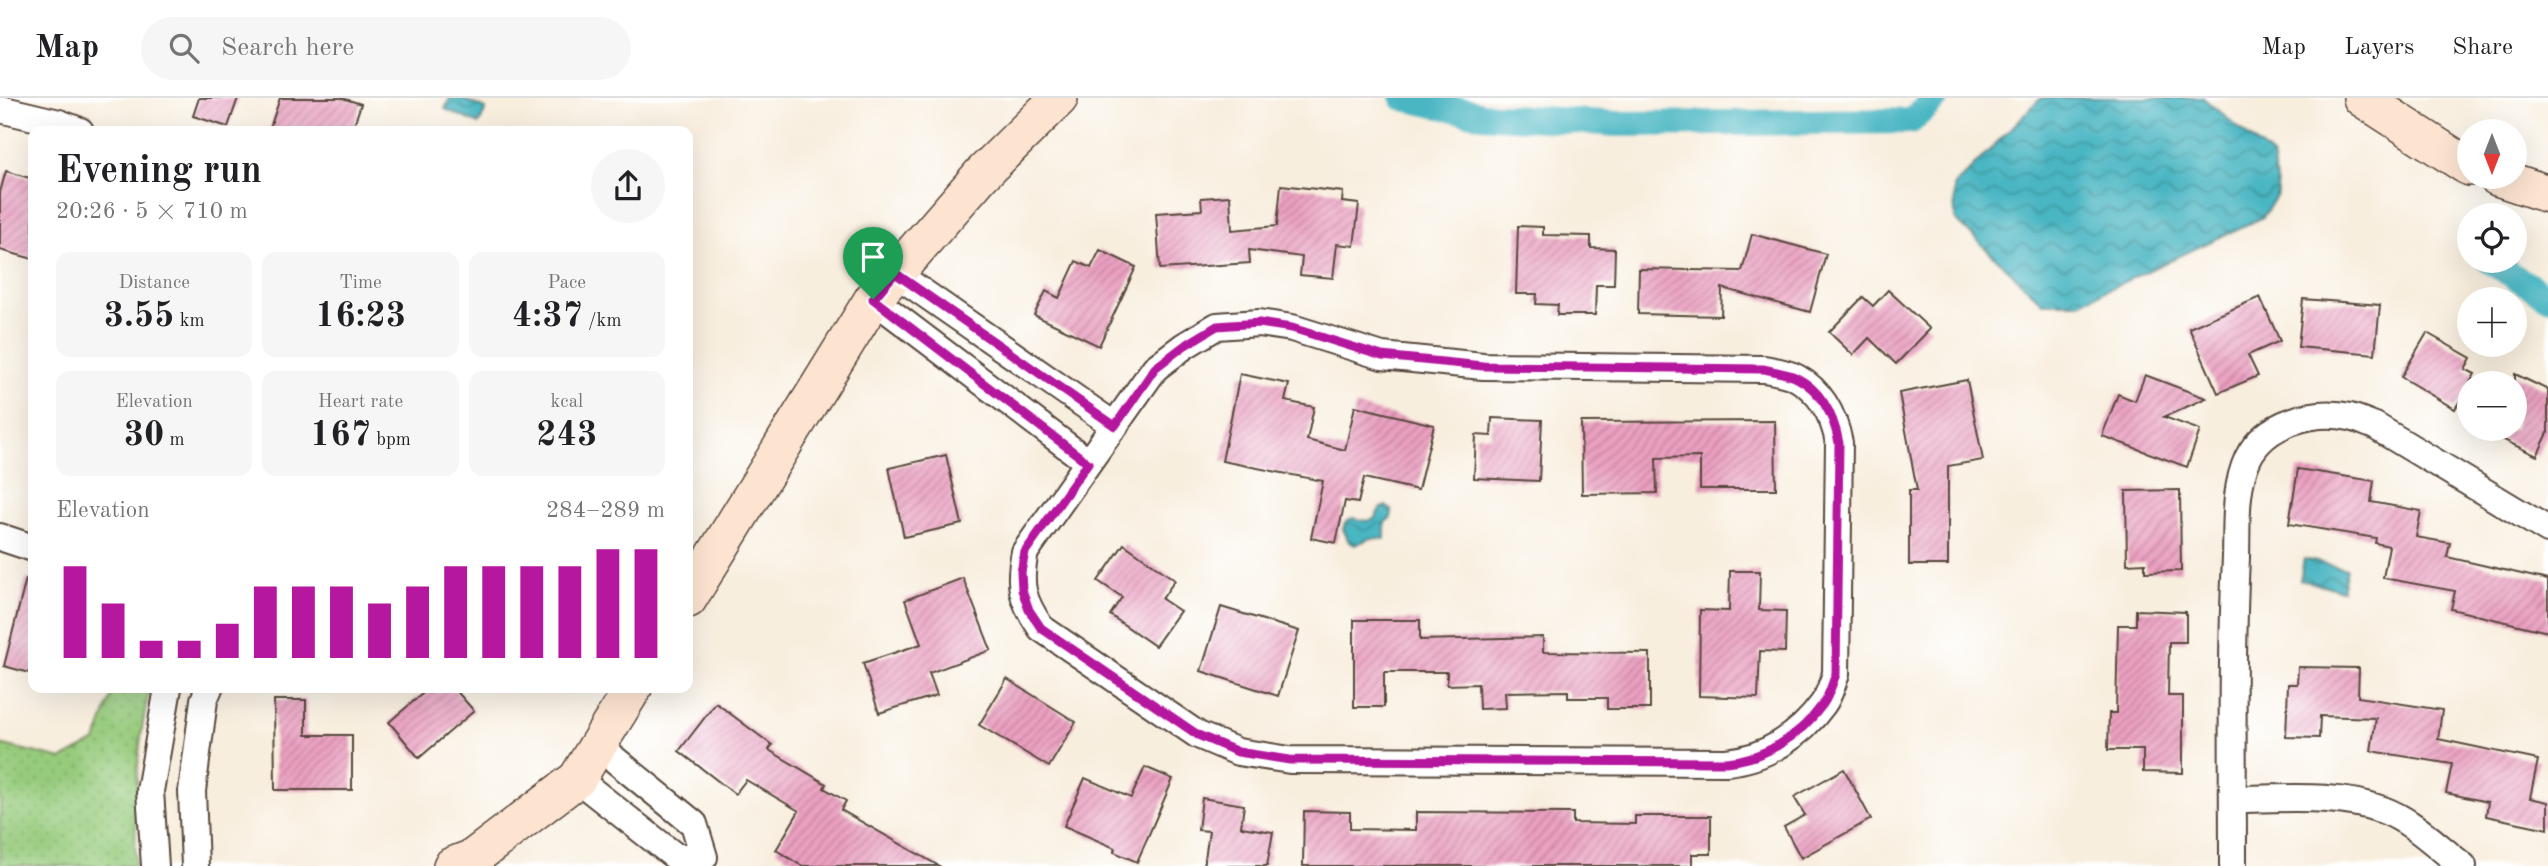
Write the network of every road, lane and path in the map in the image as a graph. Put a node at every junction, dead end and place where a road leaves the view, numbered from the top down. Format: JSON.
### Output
{"nodes":[{"id":1,"x":1059,"y":98,"type":"edge"},
{"id":2,"x":2362,"y":98,"type":"edge"},
{"id":3,"x":0,"y":109,"type":"edge"},
{"id":4,"x":67,"y":126,"type":"edge"},
{"id":5,"x":2457,"y":159,"type":"edge"},
{"id":6,"x":2527,"y":187,"type":"edge"},
{"id":7,"x":2548,"y":194,"type":"edge"},
{"id":8,"x":884,"y":286,"type":"junction"},
{"id":9,"x":1115,"y":426,"type":"junction"},
{"id":10,"x":1088,"y":463,"type":"junction"},
{"id":11,"x":2548,"y":530,"type":"edge"},
{"id":12,"x":0,"y":537,"type":"edge"},
{"id":13,"x":28,"y":546,"type":"edge"},
{"id":14,"x":693,"y":591,"type":"edge"},
{"id":15,"x":168,"y":693,"type":"edge"},
{"id":16,"x":207,"y":693,"type":"edge"},
{"id":17,"x":630,"y":693,"type":"edge"},
{"id":18,"x":597,"y":746,"type":"junction"},
{"id":19,"x":577,"y":779,"type":"junction"},
{"id":20,"x":2233,"y":799,"type":"junction"},
{"id":21,"x":709,"y":862,"type":"edge"},
{"id":22,"x":155,"y":866,"type":"edge"},
{"id":23,"x":195,"y":866,"type":"edge"},
{"id":24,"x":452,"y":866,"type":"edge"},
{"id":25,"x":2233,"y":866,"type":"edge"},
{"id":26,"x":2463,"y":866,"type":"edge"}],
"edges":[{"from":1,"to":8,"type":"street"},
{"from":2,"to":5,"type":"street"},
{"from":3,"to":4,"type":"street"},
{"from":6,"to":7,"type":"street"},
{"from":8,"to":9,"type":"street"},
{"from":8,"to":10,"type":"street"},
{"from":8,"to":14,"type":"street"},
{"from":9,"to":10,"type":"street"},
{"from":9,"to":10,"type":"street"},
{"from":11,"to":20,"type":"street"},
{"from":12,"to":13,"type":"street"},
{"from":15,"to":22,"type":"street"},
{"from":16,"to":23,"type":"street"},
{"from":17,"to":18,"type":"street"},
{"from":18,"to":19,"type":"street"},
{"from":18,"to":21,"type":"street"},
{"from":19,"to":21,"type":"street"},
{"from":19,"to":24,"type":"street"},
{"from":20,"to":25,"type":"street"},
{"from":20,"to":26,"type":"street"}]}
